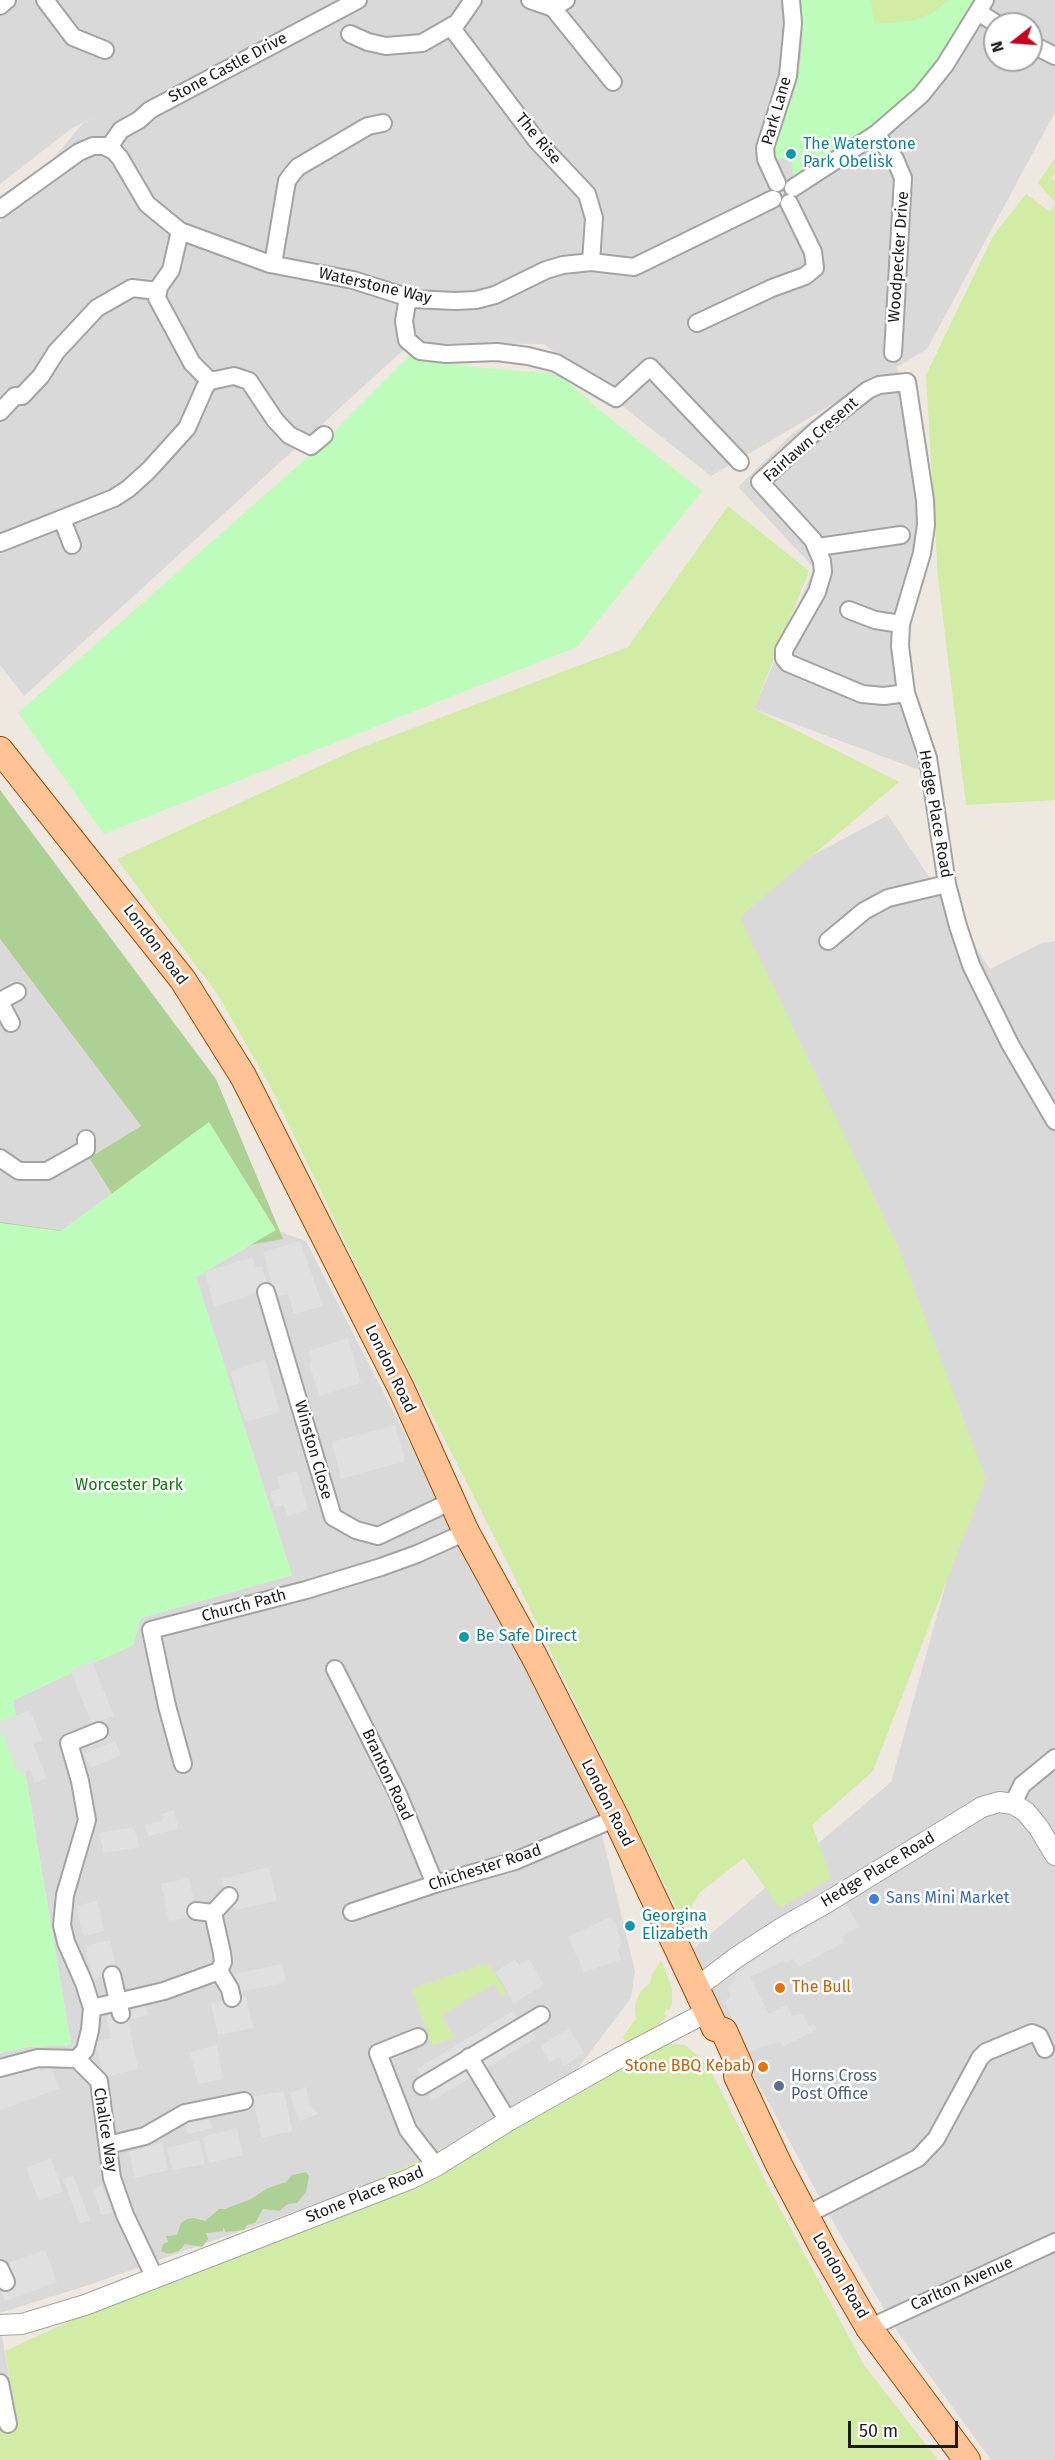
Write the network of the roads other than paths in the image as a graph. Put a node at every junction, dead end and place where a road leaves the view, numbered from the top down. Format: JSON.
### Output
{"nodes":[{"id":1,"x":7,"y":0,"type":"edge"},
{"id":2,"x":45,"y":0,"type":"edge"},
{"id":3,"x":358,"y":0,"type":"edge"},
{"id":4,"x":473,"y":0,"type":"edge"},
{"id":5,"x":530,"y":0,"type":"edge"},
{"id":6,"x":791,"y":0,"type":"edge"},
{"id":7,"x":559,"y":4,"type":"edge"},
{"id":8,"x":0,"y":6,"type":"edge"},
{"id":9,"x":981,"y":6,"type":"edge"},
{"id":10,"x":450,"y":27,"type":"junction"},
{"id":11,"x":350,"y":34,"type":"dead end"},
{"id":12,"x":105,"y":50,"type":"dead end"},
{"id":13,"x":613,"y":82,"type":"dead end"},
{"id":14,"x":383,"y":123,"type":"dead end"},
{"id":15,"x":876,"y":134,"type":"junction"},
{"id":16,"x":110,"y":147,"type":"junction"},
{"id":17,"x":783,"y":193,"type":"junction"},
{"id":18,"x":0,"y":209,"type":"edge"},
{"id":19,"x":180,"y":231,"type":"junction"},
{"id":20,"x":591,"y":262,"type":"junction"},
{"id":21,"x":273,"y":264,"type":"junction"},
{"id":22,"x":158,"y":291,"type":"junction"},
{"id":23,"x":408,"y":297,"type":"junction"},
{"id":24,"x":697,"y":323,"type":"dead end"},
{"id":25,"x":893,"y":353,"type":"dead end"},
{"id":26,"x":210,"y":381,"type":"junction"},
{"id":27,"x":907,"y":382,"type":"joint"},
{"id":28,"x":0,"y":412,"type":"edge"},
{"id":29,"x":324,"y":435,"type":"dead end"},
{"id":30,"x":740,"y":462,"type":"dead end"},
{"id":31,"x":62,"y":519,"type":"junction"},
{"id":32,"x":901,"y":535,"type":"dead end"},
{"id":33,"x":0,"y":543,"type":"edge"},
{"id":34,"x":72,"y":545,"type":"dead end"},
{"id":35,"x":818,"y":547,"type":"junction"},
{"id":36,"x":849,"y":610,"type":"dead end"},
{"id":37,"x":901,"y":624,"type":"junction"},
{"id":38,"x":906,"y":693,"type":"junction"},
{"id":39,"x":0,"y":750,"type":"edge"},
{"id":40,"x":947,"y":884,"type":"junction"},
{"id":41,"x":828,"y":941,"type":"dead end"},
{"id":42,"x":17,"y":992,"type":"dead end"},
{"id":43,"x":0,"y":1002,"type":"edge"},
{"id":44,"x":11,"y":1023,"type":"dead end"},
{"id":45,"x":1055,"y":1121,"type":"edge"},
{"id":46,"x":86,"y":1139,"type":"dead end"},
{"id":47,"x":0,"y":1158,"type":"edge"},
{"id":48,"x":266,"y":1292,"type":"dead end"},
{"id":49,"x":452,"y":1502,"type":"junction"},
{"id":50,"x":466,"y":1532,"type":"junction"},
{"id":51,"x":335,"y":1669,"type":"dead end"},
{"id":52,"x":99,"y":1731,"type":"dead end"},
{"id":53,"x":1055,"y":1758,"type":"edge"},
{"id":54,"x":183,"y":1764,"type":"dead end"},
{"id":55,"x":1013,"y":1804,"type":"junction"},
{"id":56,"x":616,"y":1818,"type":"junction"},
{"id":57,"x":1055,"y":1855,"type":"edge"},
{"id":58,"x":435,"y":1884,"type":"junction"},
{"id":59,"x":230,"y":1896,"type":"dead end"},
{"id":60,"x":196,"y":1911,"type":"dead end"},
{"id":61,"x":352,"y":1912,"type":"dead end"},
{"id":62,"x":213,"y":1913,"type":"junction"},
{"id":63,"x":219,"y":1971,"type":"junction"},
{"id":64,"x":112,"y":1975,"type":"dead end"},
{"id":65,"x":696,"y":1988,"type":"junction"},
{"id":66,"x":233,"y":1991,"type":"dead end"},
{"id":67,"x":92,"y":2008,"type":"junction"},
{"id":68,"x":119,"y":2008,"type":"junction"},
{"id":69,"x":541,"y":2015,"type":"dead end"},
{"id":70,"x":711,"y":2020,"type":"junction"},
{"id":71,"x":418,"y":2037,"type":"dead end"},
{"id":72,"x":1046,"y":2049,"type":"dead end"},
{"id":73,"x":469,"y":2057,"type":"junction"},
{"id":74,"x":77,"y":2059,"type":"junction"},
{"id":75,"x":0,"y":2068,"type":"edge"},
{"id":76,"x":422,"y":2086,"type":"dead end"},
{"id":77,"x":244,"y":2101,"type":"dead end"},
{"id":78,"x":508,"y":2121,"type":"junction"},
{"id":79,"x":108,"y":2145,"type":"junction"},
{"id":80,"x":436,"y":2166,"type":"junction"},
{"id":81,"x":806,"y":2215,"type":"junction"},
{"id":82,"x":1055,"y":2242,"type":"edge"},
{"id":83,"x":155,"y":2278,"type":"junction"},
{"id":84,"x":0,"y":2325,"type":"edge"},
{"id":85,"x":869,"y":2328,"type":"junction"},
{"id":86,"x":0,"y":2382,"type":"edge"},
{"id":87,"x":8,"y":2424,"type":"dead end"},
{"id":88,"x":967,"y":2460,"type":"edge"}],
"edges":[{"from":1,"to":8,"type":"street"},
{"from":2,"to":12,"type":"street"},
{"from":3,"to":16,"type":"street","name":"Stone Castle Drive"},
{"from":4,"to":10,"type":"street"},
{"from":5,"to":7,"type":"street"},
{"from":6,"to":17,"type":"street","name":"Park Lane"},
{"from":7,"to":13,"type":"street"},
{"from":9,"to":15,"type":"street","name":"Waterstone Way"},
{"from":10,"to":11,"type":"street"},
{"from":10,"to":20,"type":"street","name":"The Rise"},
{"from":14,"to":21,"type":"street"},
{"from":15,"to":17,"type":"street","name":"Waterstone Way"},
{"from":15,"to":25,"type":"street","name":"Woodpecker Drive"},
{"from":16,"to":18,"type":"street"},
{"from":16,"to":19,"type":"street","name":"Waterstone Way"},
{"from":17,"to":20,"type":"street","name":"Waterstone Way"},
{"from":17,"to":24,"type":"street","name":"Park Lane"},
{"from":19,"to":21,"type":"street","name":"Waterstone Way"},
{"from":19,"to":22,"type":"street"},
{"from":20,"to":23,"type":"street","name":"Waterstone Way"},
{"from":21,"to":23,"type":"street","name":"Waterstone Way"},
{"from":22,"to":26,"type":"street"},
{"from":22,"to":28,"type":"street"},
{"from":23,"to":30,"type":"street"},
{"from":26,"to":29,"type":"street"},
{"from":26,"to":31,"type":"street"},
{"from":27,"to":35,"type":"street","name":"Fairlawn Cresent"},
{"from":27,"to":37,"type":"street","name":"Hedge Place Road"},
{"from":31,"to":33,"type":"street"},
{"from":31,"to":34,"type":"street"},
{"from":32,"to":35,"type":"street"},
{"from":35,"to":38,"type":"street"},
{"from":36,"to":37,"type":"street"},
{"from":37,"to":38,"type":"street","name":"Hedge Place Road"},
{"from":38,"to":40,"type":"street","name":"Hedge Place Road"},
{"from":39,"to":49,"type":"main road","name":"London Road"},
{"from":40,"to":41,"type":"street"},
{"from":40,"to":45,"type":"street","name":"Hedge Place Road"},
{"from":42,"to":43,"type":"street"},
{"from":43,"to":44,"type":"street"},
{"from":46,"to":47,"type":"street"},
{"from":48,"to":49,"type":"street","name":"Winston Close"},
{"from":49,"to":50,"type":"main road","name":"London Road"},
{"from":50,"to":54,"type":"street","name":"Church Path"},
{"from":50,"to":56,"type":"main road","name":"London Road"},
{"from":51,"to":58,"type":"street","name":"Branton Road"},
{"from":52,"to":67,"type":"street"},
{"from":53,"to":55,"type":"street"},
{"from":55,"to":57,"type":"street"},
{"from":55,"to":65,"type":"street","name":"Hedge Place Road"},
{"from":56,"to":58,"type":"street","name":"Chichester Road"},
{"from":56,"to":65,"type":"main road","name":"London Road"},
{"from":58,"to":61,"type":"street","name":"Chichester Road"},
{"from":59,"to":62,"type":"street"},
{"from":60,"to":62,"type":"street"},
{"from":62,"to":63,"type":"street"},
{"from":63,"to":66,"type":"street"},
{"from":63,"to":68,"type":"street"},
{"from":64,"to":68,"type":"street"},
{"from":65,"to":70,"type":"main road","name":"London Road"},
{"from":67,"to":68,"type":"street"},
{"from":67,"to":74,"type":"street"},
{"from":69,"to":73,"type":"street"},
{"from":70,"to":78,"type":"street","name":"Stone Place Road"},
{"from":70,"to":81,"type":"main road","name":"London Road"},
{"from":71,"to":80,"type":"street"},
{"from":72,"to":81,"type":"street"},
{"from":73,"to":76,"type":"street"},
{"from":73,"to":78,"type":"street"},
{"from":74,"to":75,"type":"street"},
{"from":74,"to":79,"type":"street","name":"Chalice Way"},
{"from":77,"to":79,"type":"street"},
{"from":78,"to":80,"type":"street","name":"Stone Place Road"},
{"from":79,"to":83,"type":"street","name":"Chalice Way"},
{"from":80,"to":83,"type":"street","name":"Stone Place Road"},
{"from":81,"to":85,"type":"main road","name":"London Road"},
{"from":82,"to":85,"type":"street","name":"Carlton Avenue"},
{"from":83,"to":84,"type":"street","name":"Stone Place Road"},
{"from":85,"to":88,"type":"main road","name":"London Road"},
{"from":86,"to":87,"type":"street"}]}
